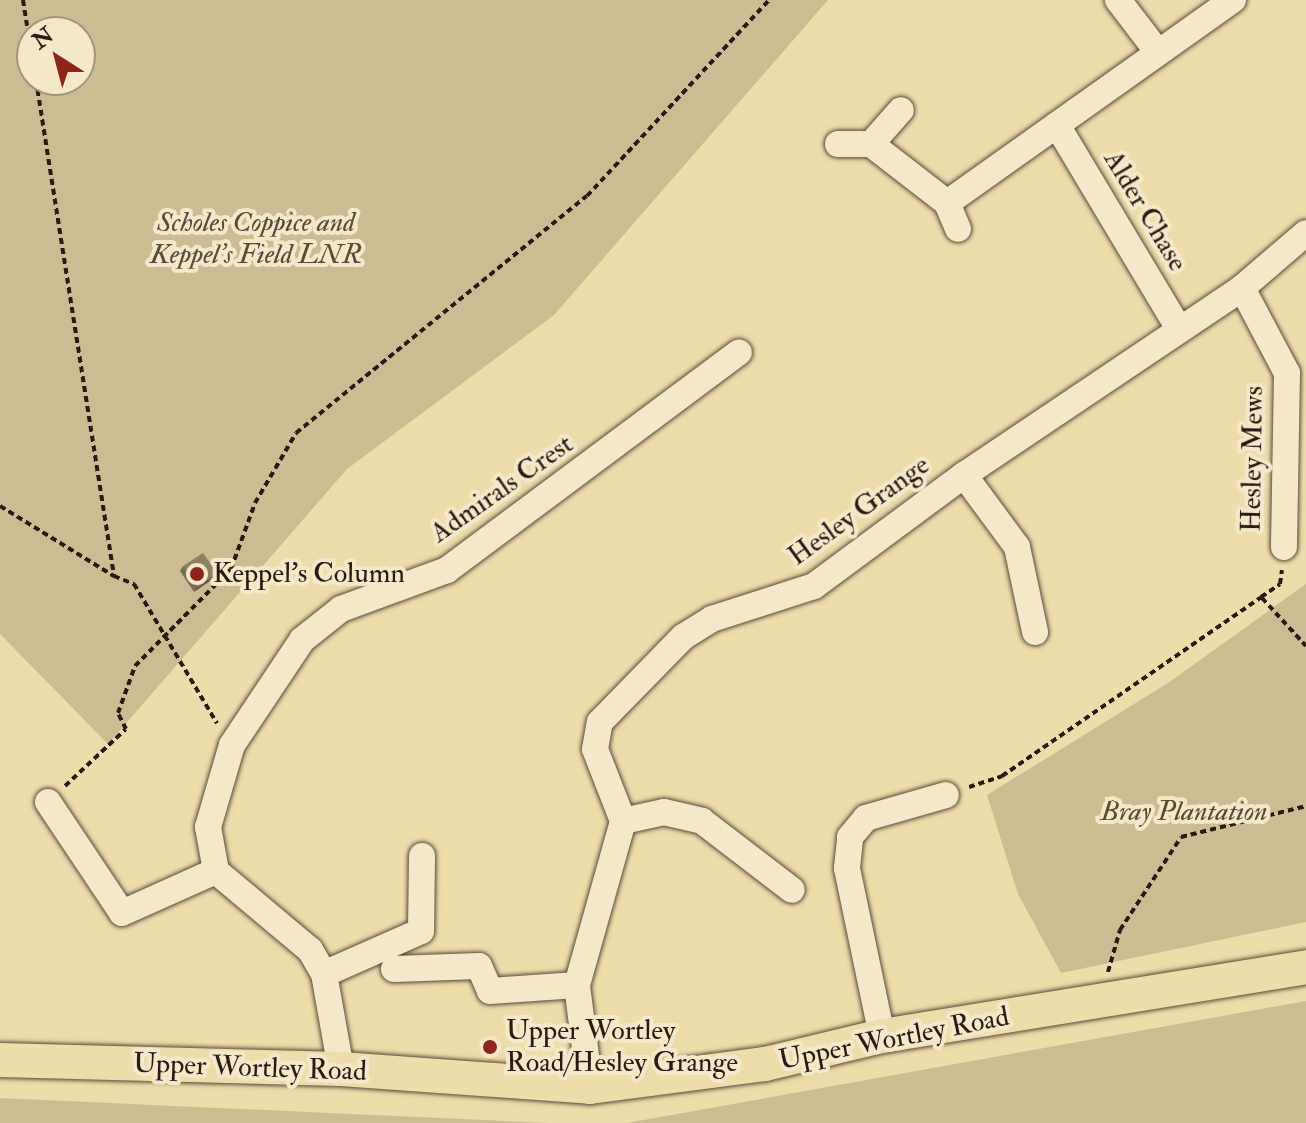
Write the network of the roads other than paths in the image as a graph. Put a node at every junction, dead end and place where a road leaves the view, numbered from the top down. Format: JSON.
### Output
{"nodes":[{"id":1,"x":1118,"y":0,"type":"edge"},
{"id":2,"x":1233,"y":0,"type":"edge"},
{"id":3,"x":1157,"y":51,"type":"junction"},
{"id":4,"x":901,"y":110,"type":"dead end"},
{"id":5,"x":1057,"y":125,"type":"junction"},
{"id":6,"x":838,"y":144,"type":"dead end"},
{"id":7,"x":871,"y":144,"type":"junction"},
{"id":8,"x":947,"y":203,"type":"junction"},
{"id":9,"x":958,"y":229,"type":"dead end"},
{"id":10,"x":1306,"y":233,"type":"edge"},
{"id":11,"x":1242,"y":288,"type":"junction"},
{"id":12,"x":1179,"y":329,"type":"junction"},
{"id":13,"x":739,"y":352,"type":"dead end"},
{"id":14,"x":964,"y":475,"type":"junction"},
{"id":15,"x":1284,"y":547,"type":"road end"},
{"id":16,"x":1035,"y":632,"type":"dead end"},
{"id":17,"x":946,"y":795,"type":"road end"},
{"id":18,"x":48,"y":802,"type":"road end"},
{"id":19,"x":623,"y":821,"type":"junction"},
{"id":20,"x":422,"y":856,"type":"dead end"},
{"id":21,"x":216,"y":871,"type":"junction"},
{"id":22,"x":792,"y":890,"type":"dead end"},
{"id":23,"x":1306,"y":967,"type":"edge"},
{"id":24,"x":394,"y":969,"type":"dead end"},
{"id":25,"x":324,"y":974,"type":"junction"},
{"id":26,"x":577,"y":985,"type":"junction"},
{"id":27,"x":882,"y":1036,"type":"junction"},
{"id":28,"x":0,"y":1060,"type":"edge"},
{"id":29,"x":341,"y":1069,"type":"junction"},
{"id":30,"x":590,"y":1087,"type":"junction"}],
"edges":[{"from":1,"to":3,"type":"street"},
{"from":2,"to":3,"type":"street"},
{"from":3,"to":5,"type":"street"},
{"from":4,"to":7,"type":"street"},
{"from":5,"to":8,"type":"street"},
{"from":5,"to":12,"type":"street","name":"Alder Chase"},
{"from":6,"to":7,"type":"street"},
{"from":7,"to":8,"type":"street"},
{"from":8,"to":9,"type":"street"},
{"from":10,"to":11,"type":"street","name":"Hesley Grange"},
{"from":11,"to":12,"type":"street","name":"Hesley Grange"},
{"from":11,"to":15,"type":"street","name":"Hesley Mews"},
{"from":12,"to":14,"type":"street","name":"Hesley Grange"},
{"from":13,"to":21,"type":"street","name":"Admirals Crest"},
{"from":14,"to":16,"type":"street"},
{"from":14,"to":19,"type":"street","name":"Hesley Grange"},
{"from":17,"to":27,"type":"street"},
{"from":18,"to":21,"type":"street"},
{"from":19,"to":22,"type":"street"},
{"from":19,"to":26,"type":"street"},
{"from":20,"to":25,"type":"street"},
{"from":21,"to":25,"type":"street"},
{"from":23,"to":27,"type":"main road","name":"Upper Wortley Road"},
{"from":24,"to":26,"type":"street"},
{"from":25,"to":29,"type":"street"},
{"from":26,"to":30,"type":"street"},
{"from":27,"to":30,"type":"main road","name":"Upper Wortley Road"},
{"from":28,"to":29,"type":"main road","name":"Upper Wortley Road"},
{"from":29,"to":30,"type":"main road","name":"Upper Wortley Road"}]}
